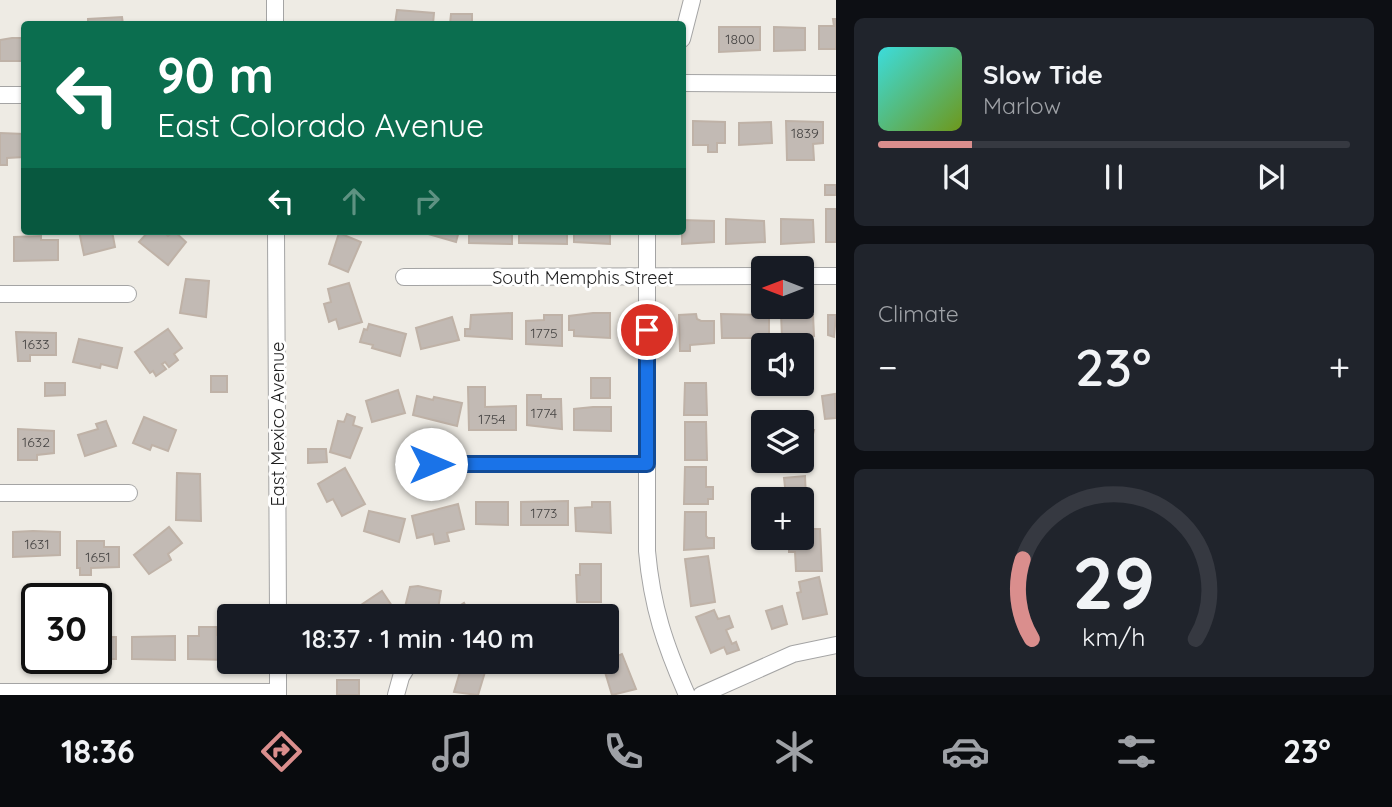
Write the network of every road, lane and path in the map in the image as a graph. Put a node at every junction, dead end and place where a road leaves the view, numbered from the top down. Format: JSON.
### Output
{"nodes":[{"id":1,"x":275,"y":0,"type":"edge"},
{"id":2,"x":692,"y":0,"type":"edge"},
{"id":3,"x":275,"y":21,"type":"edge"},
{"id":4,"x":686,"y":23,"type":"edge"},
{"id":5,"x":686,"y":82,"type":"edge"},
{"id":6,"x":835,"y":84,"type":"edge"},
{"id":7,"x":0,"y":95,"type":"edge"},
{"id":8,"x":21,"y":95,"type":"edge"},
{"id":9,"x":276,"y":235,"type":"edge"},
{"id":10,"x":647,"y":235,"type":"edge"},
{"id":11,"x":647,"y":276,"type":"junction"},
{"id":12,"x":751,"y":276,"type":"edge"},
{"id":13,"x":814,"y":276,"type":"edge"},
{"id":14,"x":835,"y":276,"type":"edge"},
{"id":15,"x":404,"y":277,"type":"dead end"},
{"id":16,"x":0,"y":294,"type":"edge"},
{"id":17,"x":128,"y":294,"type":"dead end"},
{"id":18,"x":404,"y":464,"type":"dead end"},
{"id":19,"x":647,"y":464,"type":"junction"},
{"id":20,"x":129,"y":493,"type":"dead end"},
{"id":21,"x":0,"y":494,"type":"edge"},
{"id":22,"x":278,"y":604,"type":"edge"},
{"id":23,"x":835,"y":645,"type":"edge"},
{"id":24,"x":278,"y":674,"type":"edge"},
{"id":25,"x":403,"y":674,"type":"edge"},
{"id":26,"x":0,"y":692,"type":"edge"},
{"id":27,"x":278,"y":693,"type":"edge"},
{"id":28,"x":396,"y":695,"type":"edge"},
{"id":29,"x":687,"y":695,"type":"edge"},
{"id":30,"x":701,"y":695,"type":"edge"}],
"edges":[{"from":1,"to":3,"type":"street"},
{"from":2,"to":4,"type":"street"},
{"from":5,"to":6,"type":"street"},
{"from":7,"to":8,"type":"street"},
{"from":9,"to":22,"type":"street","name":"East Mexico Avenue"},
{"from":10,"to":11,"type":"street"},
{"from":11,"to":12,"type":"street","name":"South Memphis Street"},
{"from":11,"to":15,"type":"street","name":"South Memphis Street"},
{"from":11,"to":19,"type":"street"},
{"from":13,"to":14,"type":"street"},
{"from":16,"to":17,"type":"street"},
{"from":18,"to":19,"type":"street"},
{"from":19,"to":29,"type":"street"},
{"from":20,"to":21,"type":"street"},
{"from":23,"to":30,"type":"street"},
{"from":24,"to":27,"type":"street"},
{"from":25,"to":28,"type":"street"},
{"from":26,"to":27,"type":"street"}]}
